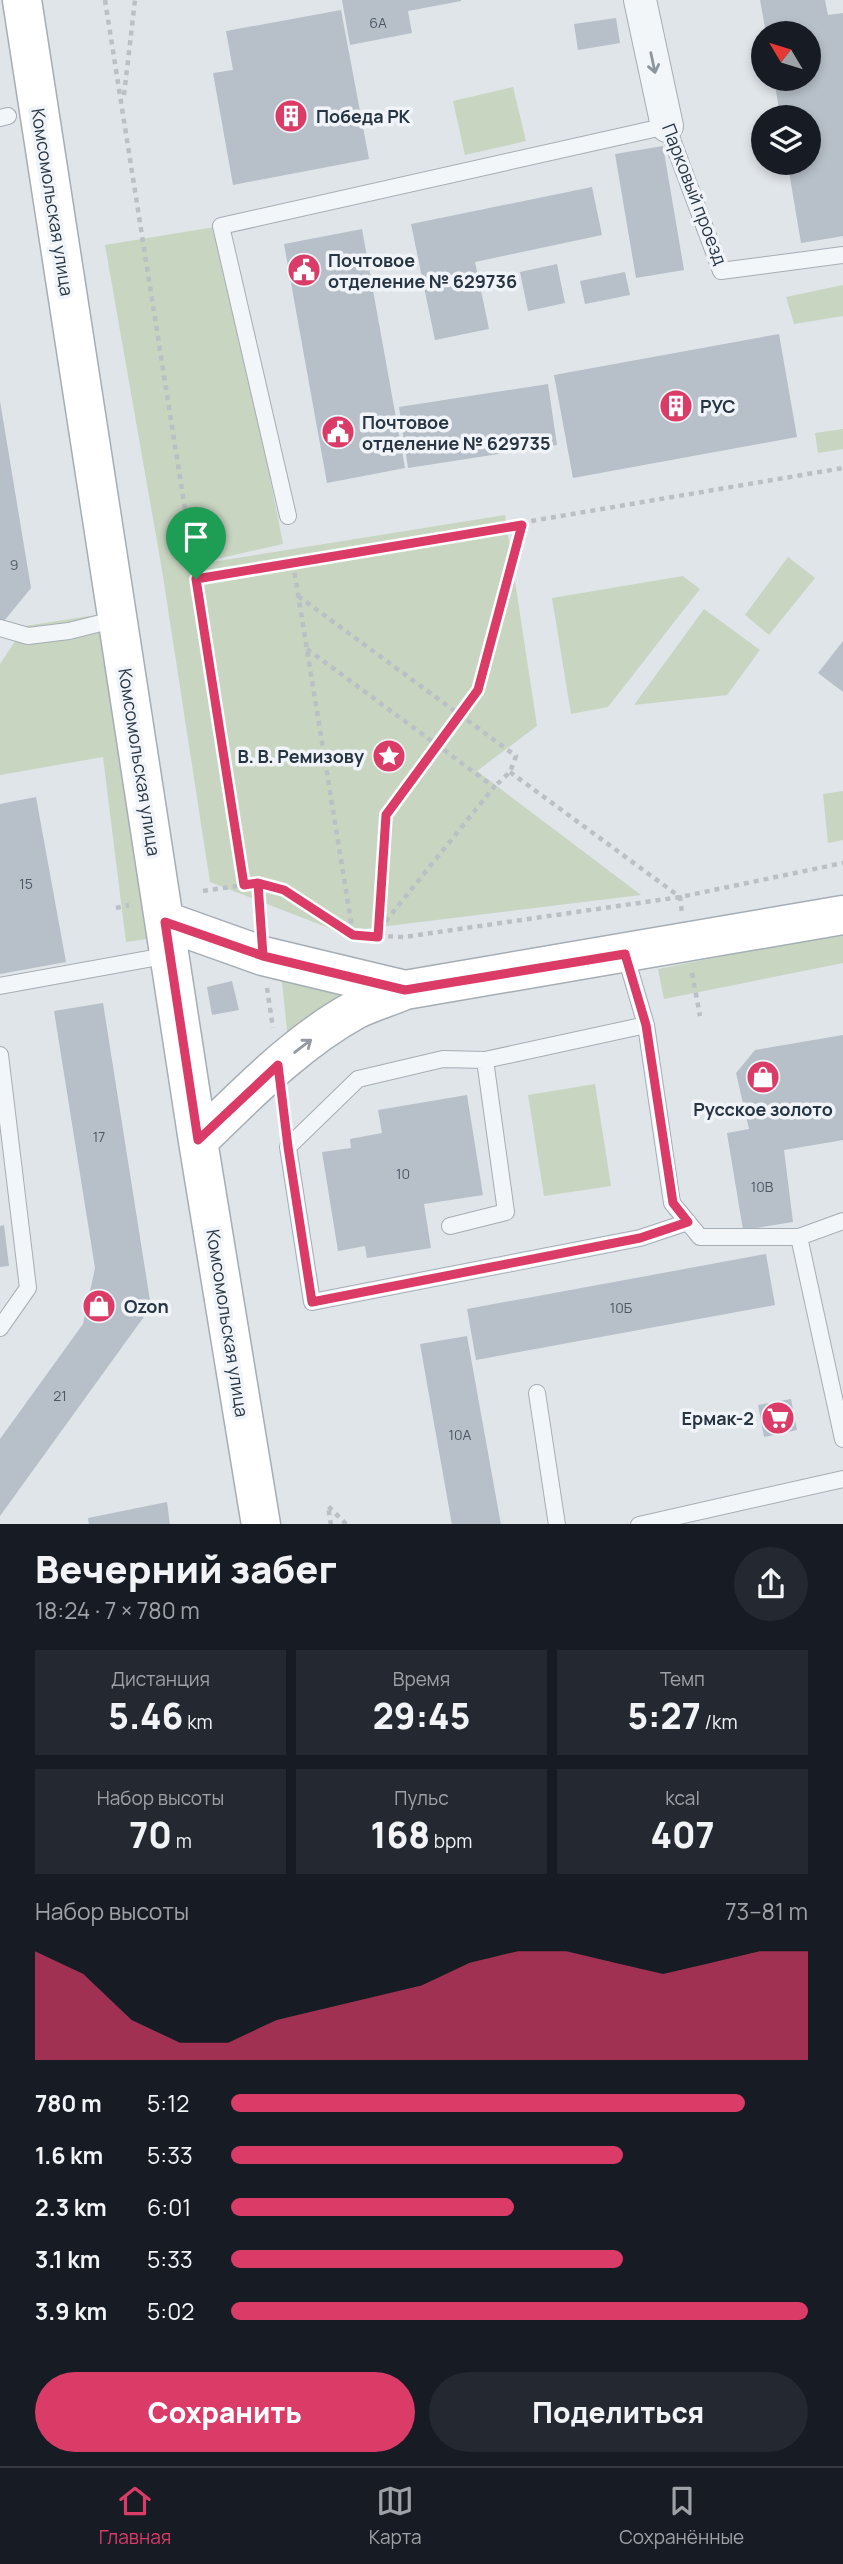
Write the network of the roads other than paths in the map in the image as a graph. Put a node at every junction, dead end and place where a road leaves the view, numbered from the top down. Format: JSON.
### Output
{"nodes":[{"id":1,"x":22,"y":0,"type":"edge"},
{"id":2,"x":640,"y":0,"type":"edge"},
{"id":3,"x":667,"y":126,"type":"junction"},
{"id":4,"x":843,"y":255,"type":"edge"},
{"id":5,"x":288,"y":516,"type":"dead end"},
{"id":6,"x":118,"y":619,"type":"junction"},
{"id":7,"x":0,"y":628,"type":"edge"},
{"id":8,"x":843,"y":915,"type":"edge"},
{"id":9,"x":167,"y":938,"type":"junction"},
{"id":10,"x":625,"y":954,"type":"junction"},
{"id":11,"x":0,"y":986,"type":"edge"},
{"id":12,"x":405,"y":990,"type":"junction"},
{"id":13,"x":646,"y":1025,"type":"junction"},
{"id":14,"x":0,"y":1055,"type":"edge"},
{"id":15,"x":485,"y":1060,"type":"junction"},
{"id":16,"x":198,"y":1140,"type":"junction"},
{"id":17,"x":843,"y":1220,"type":"edge"},
{"id":18,"x":688,"y":1222,"type":"junction"},
{"id":19,"x":450,"y":1226,"type":"dead end"},
{"id":20,"x":799,"y":1237,"type":"junction"},
{"id":21,"x":0,"y":1328,"type":"edge"},
{"id":22,"x":537,"y":1393,"type":"dead end"},
{"id":23,"x":843,"y":1439,"type":"edge"},
{"id":24,"x":843,"y":1479,"type":"edge"},
{"id":25,"x":261,"y":1524,"type":"edge"},
{"id":26,"x":557,"y":1524,"type":"edge"},
{"id":27,"x":639,"y":1524,"type":"edge"}],
"edges":[{"from":1,"to":6,"type":"street","name":"Комсомольская улица"},
{"from":2,"to":3,"type":"street","name":"Парковый проезд","one_way":true},
{"from":3,"to":4,"type":"lane","name":"Парковый проезд"},
{"from":3,"to":5,"type":"lane"},
{"from":6,"to":7,"type":"lane"},
{"from":6,"to":9,"type":"street","name":"Комсомольская улица"},
{"from":8,"to":10,"type":"street"},
{"from":9,"to":11,"type":"lane"},
{"from":9,"to":12,"type":"street"},
{"from":9,"to":16,"type":"street","name":"Комсомольская улица"},
{"from":10,"to":12,"type":"street"},
{"from":10,"to":13,"type":"lane"},
{"from":16,"to":12,"type":"street","one_way":true},
{"from":13,"to":15,"type":"lane"},
{"from":13,"to":18,"type":"lane"},
{"from":14,"to":21,"type":"lane"},
{"from":15,"to":18,"type":"lane"},
{"from":15,"to":19,"type":"lane"},
{"from":16,"to":25,"type":"street","name":"Комсомольская улица"},
{"from":17,"to":20,"type":"lane"},
{"from":18,"to":20,"type":"lane"},
{"from":20,"to":23,"type":"lane"},
{"from":22,"to":26,"type":"lane"},
{"from":24,"to":27,"type":"lane"}]}
